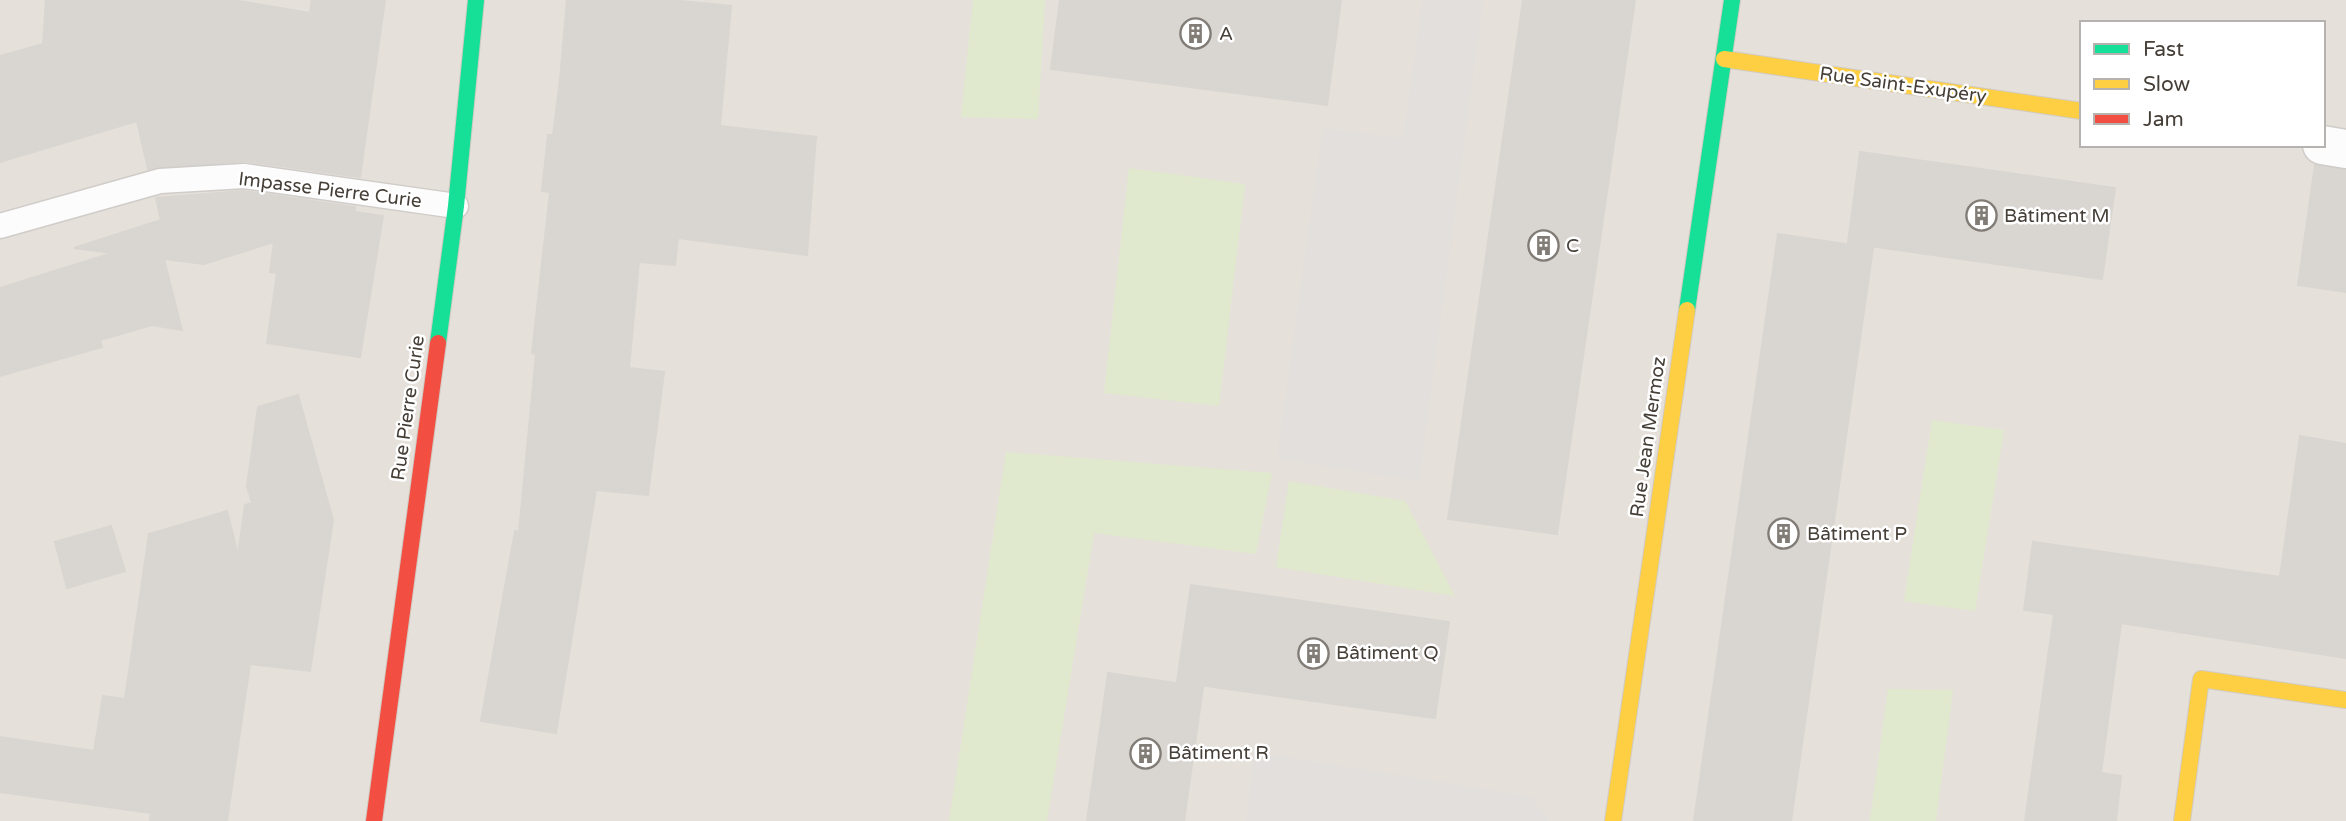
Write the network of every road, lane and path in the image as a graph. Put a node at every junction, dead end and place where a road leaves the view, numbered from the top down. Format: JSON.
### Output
{"nodes":[{"id":1,"x":477,"y":0,"type":"edge"},
{"id":2,"x":1732,"y":0,"type":"edge"},
{"id":3,"x":1724,"y":59,"type":"junction"},
{"id":4,"x":2080,"y":111,"type":"edge"},
{"id":5,"x":2325,"y":146,"type":"edge"},
{"id":6,"x":2346,"y":149,"type":"edge"},
{"id":7,"x":456,"y":206,"type":"junction"},
{"id":8,"x":0,"y":226,"type":"edge"},
{"id":9,"x":2346,"y":700,"type":"edge"},
{"id":10,"x":374,"y":821,"type":"edge"},
{"id":11,"x":1613,"y":821,"type":"edge"},
{"id":12,"x":2182,"y":821,"type":"edge"}],
"edges":[{"from":1,"to":7,"type":"street","name":"Rue Pierre Curie"},
{"from":2,"to":3,"type":"street","name":"Rue Jean Mermoz"},
{"from":3,"to":4,"type":"street","name":"Rue Saint-Exupéry"},
{"from":3,"to":11,"type":"street","name":"Rue Jean Mermoz"},
{"from":5,"to":6,"type":"street"},
{"from":7,"to":8,"type":"lane","name":"Impasse Pierre Curie"},
{"from":7,"to":10,"type":"street","name":"Rue Pierre Curie"},
{"from":9,"to":12,"type":"street"}]}
